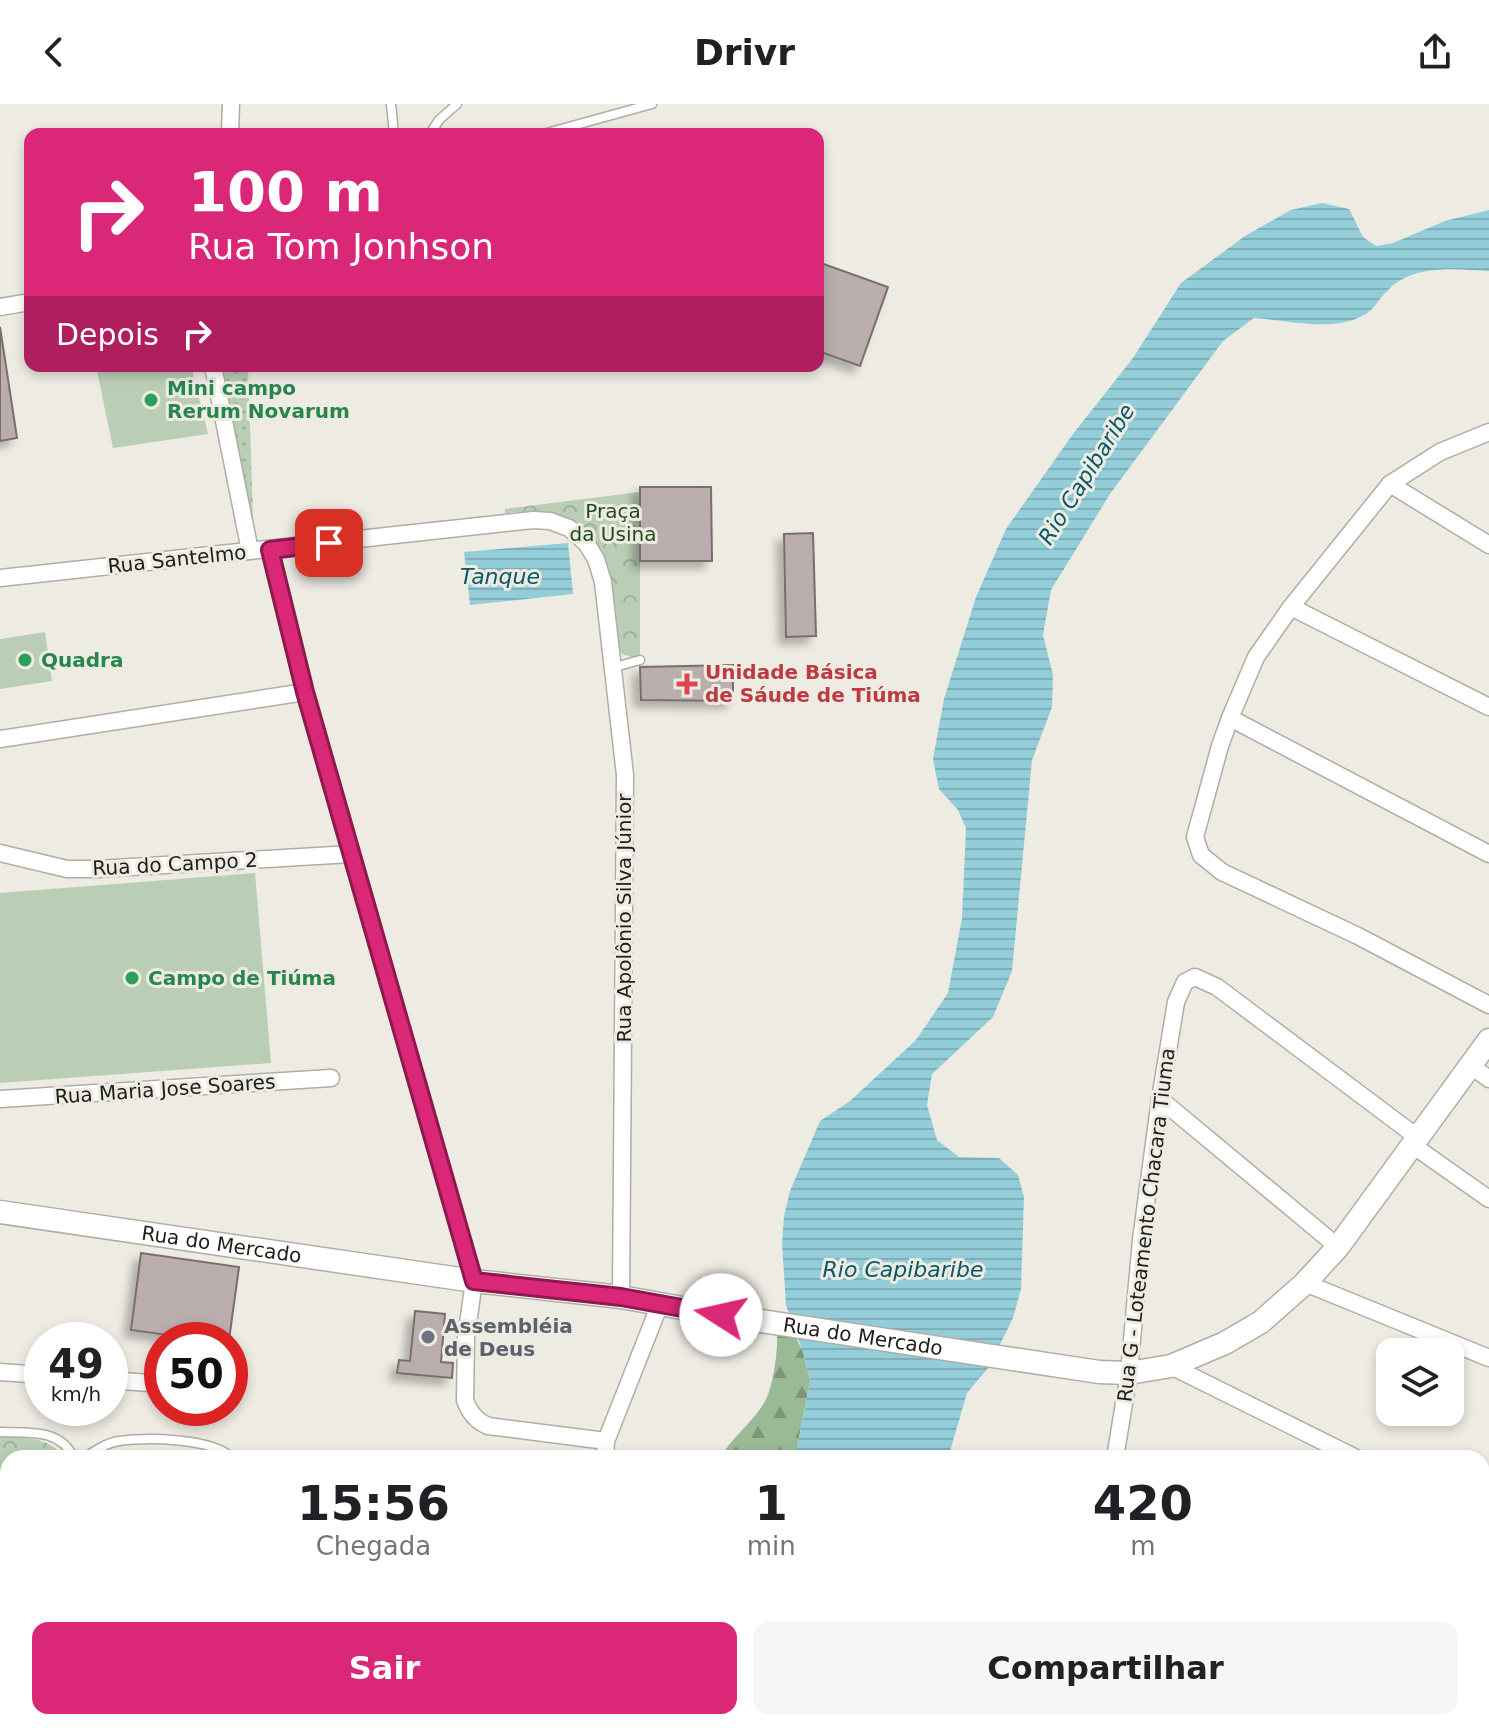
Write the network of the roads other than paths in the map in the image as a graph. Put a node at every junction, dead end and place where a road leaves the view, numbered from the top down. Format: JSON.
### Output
{"nodes":[{"id":1,"x":231,"y":104,"type":"edge"},
{"id":2,"x":391,"y":104,"type":"edge"},
{"id":3,"x":457,"y":104,"type":"edge"},
{"id":4,"x":652,"y":104,"type":"edge"},
{"id":5,"x":230,"y":128,"type":"edge"},
{"id":6,"x":393,"y":128,"type":"edge"},
{"id":7,"x":434,"y":128,"type":"edge"},
{"id":8,"x":565,"y":128,"type":"edge"},
{"id":9,"x":24,"y":303,"type":"edge"},
{"id":10,"x":0,"y":307,"type":"edge"},
{"id":11,"x":214,"y":372,"type":"edge"},
{"id":12,"x":1489,"y":432,"type":"edge"},
{"id":13,"x":1390,"y":484,"type":"junction"},
{"id":14,"x":586,"y":543,"type":"joint"},
{"id":15,"x":1489,"y":545,"type":"edge"},
{"id":16,"x":270,"y":550,"type":"junction"},
{"id":17,"x":250,"y":551,"type":"junction"},
{"id":18,"x":0,"y":578,"type":"edge"},
{"id":19,"x":1291,"y":607,"type":"junction"},
{"id":20,"x":640,"y":660,"type":"dead end"},
{"id":21,"x":615,"y":667,"type":"junction"},
{"id":22,"x":305,"y":692,"type":"junction"},
{"id":23,"x":1489,"y":707,"type":"edge"},
{"id":24,"x":1230,"y":718,"type":"junction"},
{"id":25,"x":0,"y":739,"type":"edge"},
{"id":26,"x":0,"y":853,"type":"edge"},
{"id":27,"x":351,"y":854,"type":"junction"},
{"id":28,"x":1489,"y":854,"type":"edge"},
{"id":29,"x":1489,"y":1005,"type":"edge"},
{"id":30,"x":1489,"y":1040,"type":"edge"},
{"id":31,"x":1470,"y":1065,"type":"junction"},
{"id":32,"x":331,"y":1078,"type":"dead end"},
{"id":33,"x":1489,"y":1079,"type":"edge"},
{"id":34,"x":0,"y":1099,"type":"edge"},
{"id":35,"x":1160,"y":1099,"type":"junction"},
{"id":36,"x":1414,"y":1140,"type":"junction"},
{"id":37,"x":1489,"y":1199,"type":"edge"},
{"id":38,"x":0,"y":1212,"type":"edge"},
{"id":39,"x":1338,"y":1247,"type":"junction"},
{"id":40,"x":474,"y":1281,"type":"junction"},
{"id":41,"x":1305,"y":1283,"type":"junction"},
{"id":42,"x":621,"y":1297,"type":"junction"},
{"id":43,"x":660,"y":1304,"type":"junction"},
{"id":44,"x":1489,"y":1358,"type":"edge"},
{"id":45,"x":1171,"y":1366,"type":"junction"},
{"id":46,"x":0,"y":1372,"type":"edge"},
{"id":47,"x":1129,"y":1373,"type":"junction"},
{"id":48,"x":24,"y":1374,"type":"edge"},
{"id":49,"x":0,"y":1432,"type":"edge"},
{"id":50,"x":68,"y":1450,"type":"edge"},
{"id":51,"x":100,"y":1450,"type":"edge"},
{"id":52,"x":223,"y":1450,"type":"edge"},
{"id":53,"x":605,"y":1450,"type":"edge"},
{"id":54,"x":1116,"y":1450,"type":"edge"},
{"id":55,"x":1340,"y":1450,"type":"edge"}],
"edges":[{"from":1,"to":5,"type":"street"},
{"from":2,"to":6,"type":"lane"},
{"from":3,"to":7,"type":"lane"},
{"from":4,"to":8,"type":"lane"},
{"from":9,"to":10,"type":"street"},
{"from":11,"to":17,"type":"street"},
{"from":12,"to":13,"type":"street"},
{"from":13,"to":15,"type":"street"},
{"from":13,"to":19,"type":"street"},
{"from":14,"to":16,"type":"street","name":"Rua Santelmo"},
{"from":14,"to":21,"type":"street","name":"Rua Apolônio Silva Júnior"},
{"from":16,"to":17,"type":"street","name":"Rua Santelmo"},
{"from":16,"to":22,"type":"street"},
{"from":17,"to":18,"type":"street","name":"Rua Santelmo"},
{"from":19,"to":23,"type":"street"},
{"from":19,"to":24,"type":"street"},
{"from":20,"to":21,"type":"lane"},
{"from":21,"to":42,"type":"street","name":"Rua Apolônio Silva Júnior"},
{"from":22,"to":25,"type":"street"},
{"from":22,"to":27,"type":"street"},
{"from":24,"to":28,"type":"street"},
{"from":24,"to":29,"type":"street"},
{"from":26,"to":27,"type":"street","name":"Rua do Campo 2"},
{"from":27,"to":40,"type":"street"},
{"from":30,"to":31,"type":"main road","name":"Rua do Mercado"},
{"from":31,"to":33,"type":"street"},
{"from":31,"to":36,"type":"main road","name":"Rua do Mercado"},
{"from":32,"to":34,"type":"street","name":"Rua Maria Jose Soares"},
{"from":35,"to":36,"type":"street","name":"Rua G - Loteamento Chacara Tiuma"},
{"from":35,"to":39,"type":"street"},
{"from":35,"to":47,"type":"street","name":"Rua G - Loteamento Chacara Tiuma"},
{"from":36,"to":37,"type":"street"},
{"from":36,"to":39,"type":"main road","name":"Rua do Mercado"},
{"from":38,"to":40,"type":"main road","name":"Rua do Mercado"},
{"from":39,"to":41,"type":"main road","name":"Rua do Mercado"},
{"from":40,"to":42,"type":"main road","name":"Rua do Mercado"},
{"from":40,"to":53,"type":"street"},
{"from":41,"to":44,"type":"street"},
{"from":41,"to":45,"type":"main road","name":"Rua do Mercado"},
{"from":42,"to":43,"type":"main road","name":"Rua do Mercado"},
{"from":43,"to":47,"type":"main road","name":"Rua do Mercado"},
{"from":43,"to":53,"type":"street"},
{"from":45,"to":47,"type":"main road","name":"Rua do Mercado"},
{"from":45,"to":55,"type":"street"},
{"from":46,"to":48,"type":"street"},
{"from":47,"to":54,"type":"street","name":"Rua G - Loteamento Chacara Tiuma"},
{"from":49,"to":50,"type":"lane"},
{"from":51,"to":52,"type":"lane"}]}
